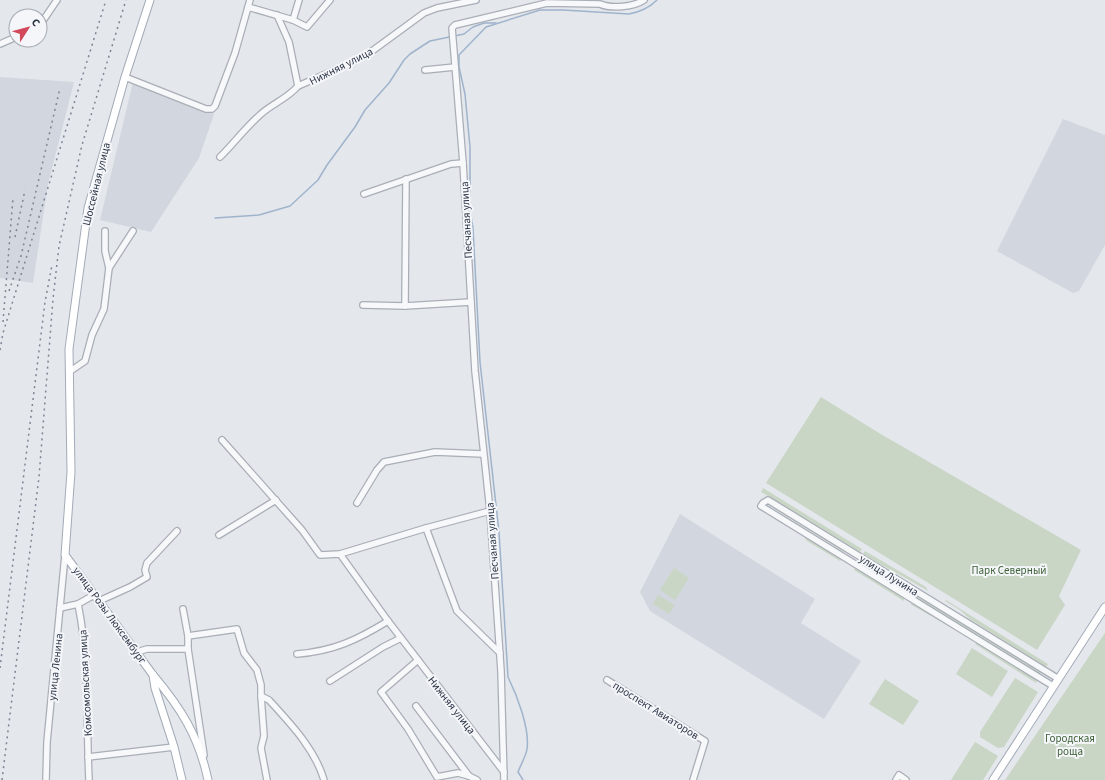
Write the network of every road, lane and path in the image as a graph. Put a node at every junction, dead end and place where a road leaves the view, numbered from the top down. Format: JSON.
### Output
{"nodes":[{"id":1,"x":57,"y":0,"type":"edge"},
{"id":2,"x":150,"y":0,"type":"edge"},
{"id":3,"x":250,"y":0,"type":"edge"},
{"id":4,"x":299,"y":0,"type":"edge"},
{"id":5,"x":330,"y":0,"type":"edge"},
{"id":6,"x":476,"y":0,"type":"edge"},
{"id":7,"x":644,"y":0,"type":"edge"},
{"id":8,"x":600,"y":2,"type":"edge"},
{"id":9,"x":248,"y":7,"type":"junction"},
{"id":10,"x":48,"y":13,"type":"edge"},
{"id":11,"x":277,"y":15,"type":"junction"},
{"id":12,"x":293,"y":20,"type":"junction"},
{"id":13,"x":455,"y":67,"type":"junction"},
{"id":14,"x":425,"y":70,"type":"dead end"},
{"id":15,"x":125,"y":77,"type":"junction"},
{"id":16,"x":298,"y":86,"type":"junction"},
{"id":17,"x":220,"y":157,"type":"dead end"},
{"id":18,"x":463,"y":162,"type":"junction"},
{"id":19,"x":406,"y":179,"type":"junction"},
{"id":20,"x":364,"y":194,"type":"dead end"},
{"id":21,"x":105,"y":231,"type":"dead end"},
{"id":22,"x":133,"y":231,"type":"dead end"},
{"id":23,"x":109,"y":268,"type":"junction"},
{"id":24,"x":471,"y":302,"type":"junction"},
{"id":25,"x":363,"y":305,"type":"dead end"},
{"id":26,"x":405,"y":306,"type":"junction"},
{"id":27,"x":69,"y":372,"type":"junction"},
{"id":28,"x":222,"y":440,"type":"dead end"},
{"id":29,"x":483,"y":454,"type":"junction"},
{"id":30,"x":276,"y":500,"type":"junction"},
{"id":31,"x":357,"y":503,"type":"dead end"},
{"id":32,"x":490,"y":511,"type":"junction"},
{"id":33,"x":426,"y":528,"type":"junction"},
{"id":34,"x":177,"y":531,"type":"dead end"},
{"id":35,"x":219,"y":535,"type":"dead end"},
{"id":36,"x":852,"y":551,"type":"junction"},
{"id":37,"x":340,"y":554,"type":"junction"},
{"id":38,"x":65,"y":555,"type":"junction"},
{"id":39,"x":848,"y":558,"type":"junction"},
{"id":40,"x":97,"y":598,"type":"junction"},
{"id":41,"x":78,"y":604,"type":"junction"},
{"id":42,"x":1105,"y":607,"type":"edge"},
{"id":43,"x":60,"y":608,"type":"junction"},
{"id":44,"x":183,"y":609,"type":"dead end"},
{"id":45,"x":388,"y":621,"type":"junction"},
{"id":46,"x":188,"y":636,"type":"junction"},
{"id":47,"x":401,"y":638,"type":"junction"},
{"id":48,"x":188,"y":648,"type":"junction"},
{"id":49,"x":137,"y":652,"type":"junction"},
{"id":50,"x":500,"y":653,"type":"junction"},
{"id":51,"x":297,"y":654,"type":"dead end"},
{"id":52,"x":418,"y":660,"type":"junction"},
{"id":53,"x":153,"y":675,"type":"junction"},
{"id":54,"x":1058,"y":678,"type":"junction"},
{"id":55,"x":607,"y":680,"type":"dead end"},
{"id":56,"x":330,"y":681,"type":"dead end"},
{"id":57,"x":1053,"y":686,"type":"junction"},
{"id":58,"x":261,"y":696,"type":"junction"},
{"id":59,"x":416,"y":706,"type":"dead end"},
{"id":60,"x":174,"y":747,"type":"junction"},
{"id":61,"x":88,"y":757,"type":"junction"},
{"id":62,"x":206,"y":769,"type":"junction"},
{"id":63,"x":504,"y":772,"type":"junction"},
{"id":64,"x":469,"y":776,"type":"junction"},
{"id":65,"x":46,"y":780,"type":"edge"},
{"id":66,"x":89,"y":780,"type":"edge"},
{"id":67,"x":182,"y":780,"type":"edge"},
{"id":68,"x":208,"y":780,"type":"edge"},
{"id":69,"x":267,"y":780,"type":"edge"},
{"id":70,"x":324,"y":780,"type":"edge"},
{"id":71,"x":477,"y":780,"type":"edge"},
{"id":72,"x":504,"y":780,"type":"edge"},
{"id":73,"x":693,"y":780,"type":"edge"},
{"id":74,"x":896,"y":780,"type":"edge"},
{"id":75,"x":906,"y":780,"type":"edge"},
{"id":76,"x":993,"y":780,"type":"edge"}],
"edges":[{"from":1,"to":10,"type":"street"},
{"from":2,"to":15,"type":"main road","name":"Шоссейная улица"},
{"from":3,"to":9,"type":"street"},
{"from":4,"to":12,"type":"street"},
{"from":5,"to":12,"type":"street"},
{"from":6,"to":16,"type":"street","name":"Нижняя улица"},
{"from":7,"to":8,"type":"street","name":"Песчаная улица"},
{"from":8,"to":13,"type":"street","name":"Песчаная улица"},
{"from":9,"to":11,"type":"street"},
{"from":9,"to":15,"type":"street"},
{"from":11,"to":12,"type":"street"},
{"from":11,"to":16,"type":"street"},
{"from":13,"to":14,"type":"street"},
{"from":13,"to":18,"type":"street","name":"Песчаная улица"},
{"from":15,"to":27,"type":"main road","name":"Шоссейная улица"},
{"from":16,"to":17,"type":"street","name":"Нижняя улица"},
{"from":18,"to":19,"type":"street"},
{"from":18,"to":24,"type":"street","name":"Песчаная улица"},
{"from":19,"to":20,"type":"street"},
{"from":19,"to":26,"type":"street"},
{"from":21,"to":23,"type":"street","name":"Шоссейная улица"},
{"from":22,"to":23,"type":"street","name":"Шоссейная улица"},
{"from":23,"to":27,"type":"street","name":"Шоссейная улица"},
{"from":24,"to":26,"type":"street"},
{"from":24,"to":29,"type":"street","name":"Песчаная улица"},
{"from":25,"to":26,"type":"street"},
{"from":27,"to":38,"type":"main road","name":"Шоссейная улица"},
{"from":28,"to":30,"type":"street"},
{"from":29,"to":31,"type":"street"},
{"from":29,"to":32,"type":"street","name":"Песчаная улица"},
{"from":30,"to":35,"type":"street"},
{"from":30,"to":37,"type":"street"},
{"from":32,"to":33,"type":"street"},
{"from":32,"to":50,"type":"street","name":"Песчаная улица"},
{"from":33,"to":37,"type":"street"},
{"from":33,"to":50,"type":"street"},
{"from":34,"to":40,"type":"street"},
{"from":36,"to":39,"type":"street","name":"улица Лунина"},
{"from":36,"to":39,"type":"street"},
{"from":36,"to":54,"type":"street","name":"улица Лунина"},
{"from":37,"to":45,"type":"street","name":"Нижняя улица"},
{"from":38,"to":40,"type":"main road","name":"улица Розы Люксембург"},
{"from":38,"to":43,"type":"street","name":"улица Ленина"},
{"from":39,"to":57,"type":"street","name":"улица Лунина"},
{"from":40,"to":41,"type":"street"},
{"from":40,"to":49,"type":"main road","name":"улица Розы Люксембург"},
{"from":41,"to":43,"type":"street"},
{"from":41,"to":61,"type":"street","name":"Комсомольская улица"},
{"from":42,"to":54,"type":"main road"},
{"from":43,"to":65,"type":"street","name":"улица Ленина"},
{"from":44,"to":46,"type":"street","name":"улица Розы Люксембург"},
{"from":45,"to":47,"type":"street","name":"Нижняя улица"},
{"from":45,"to":51,"type":"street"},
{"from":46,"to":48,"type":"street","name":"улица Розы Люксембург"},
{"from":46,"to":58,"type":"street"},
{"from":47,"to":52,"type":"street","name":"Нижняя улица"},
{"from":47,"to":56,"type":"street"},
{"from":48,"to":49,"type":"street"},
{"from":48,"to":62,"type":"street","name":"улица Розы Люксембург"},
{"from":49,"to":53,"type":"main road","name":"улица Розы Люксембург"},
{"from":50,"to":63,"type":"street","name":"Песчаная улица"},
{"from":52,"to":63,"type":"street","name":"Нижняя улица"},
{"from":52,"to":64,"type":"street"},
{"from":53,"to":60,"type":"main road","name":"улица Розы Люксембург"},
{"from":53,"to":62,"type":"main road","name":"улица Розы Люксембург"},
{"from":54,"to":57,"type":"main road"},
{"from":55,"to":73,"type":"street","name":"проспект Авиаторов"},
{"from":57,"to":76,"type":"main road"},
{"from":58,"to":69,"type":"street"},
{"from":58,"to":70,"type":"street"},
{"from":59,"to":64,"type":"street"},
{"from":60,"to":61,"type":"street"},
{"from":60,"to":67,"type":"main road","name":"улица Розы Люксембург"},
{"from":61,"to":66,"type":"street","name":"Комсомольская улица"},
{"from":62,"to":68,"type":"main road","name":"улица Розы Люксембург"},
{"from":63,"to":72,"type":"street","name":"Песчаная улица"},
{"from":64,"to":71,"type":"street"},
{"from":74,"to":75,"type":"street"}]}
